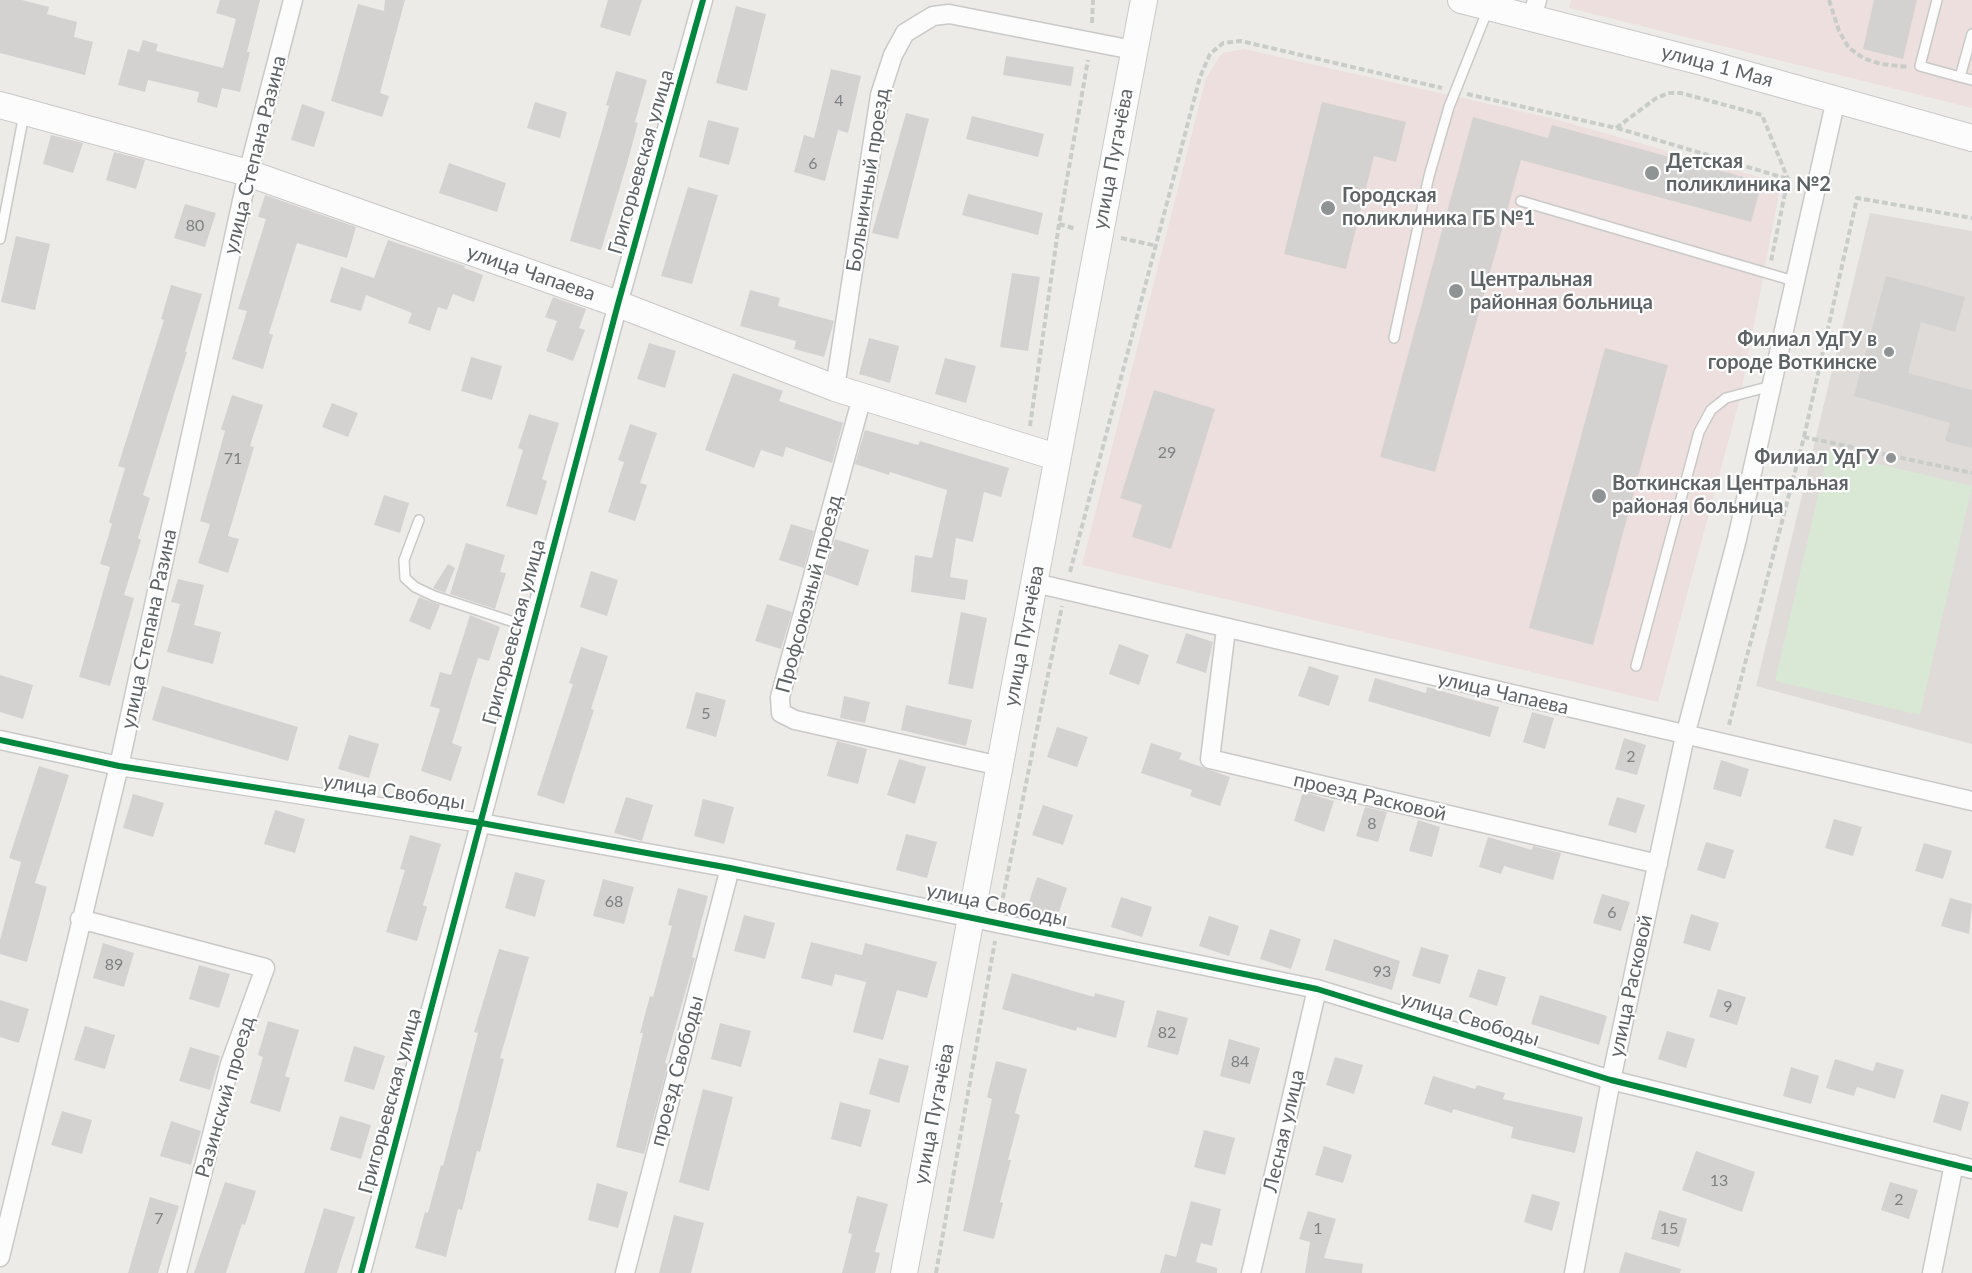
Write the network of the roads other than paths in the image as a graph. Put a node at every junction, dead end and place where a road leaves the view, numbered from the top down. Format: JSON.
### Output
{"nodes":[{"id":1,"x":293,"y":0,"type":"edge"},
{"id":2,"x":703,"y":0,"type":"edge"},
{"id":3,"x":1144,"y":0,"type":"edge"},
{"id":4,"x":1158,"y":0,"type":"edge"},
{"id":5,"x":1461,"y":0,"type":"edge"},
{"id":6,"x":1937,"y":0,"type":"edge"},
{"id":7,"x":1489,"y":7,"type":"junction"},
{"id":8,"x":1535,"y":9,"type":"edge"},
{"id":9,"x":1972,"y":34,"type":"edge"},
{"id":10,"x":1135,"y":43,"type":"junction"},
{"id":11,"x":1960,"y":77,"type":"junction"},
{"id":12,"x":1972,"y":80,"type":"edge"},
{"id":13,"x":1836,"y":99,"type":"junction"},
{"id":14,"x":0,"y":105,"type":"edge"},
{"id":15,"x":24,"y":111,"type":"junction"},
{"id":16,"x":1972,"y":138,"type":"edge"},
{"id":17,"x":248,"y":173,"type":"junction"},
{"id":18,"x":1521,"y":201,"type":"dead end"},
{"id":19,"x":0,"y":239,"type":"edge"},
{"id":20,"x":1794,"y":281,"type":"junction"},
{"id":21,"x":618,"y":303,"type":"junction"},
{"id":22,"x":1394,"y":338,"type":"dead end"},
{"id":23,"x":1771,"y":386,"type":"junction"},
{"id":24,"x":835,"y":388,"type":"junction"},
{"id":25,"x":862,"y":397,"type":"junction"},
{"id":26,"x":1056,"y":457,"type":"junction"},
{"id":27,"x":419,"y":520,"type":"dead end"},
{"id":28,"x":1035,"y":583,"type":"junction"},
{"id":29,"x":532,"y":628,"type":"junction"},
{"id":30,"x":1226,"y":629,"type":"junction"},
{"id":31,"x":1636,"y":666,"type":"dead end"},
{"id":32,"x":1685,"y":736,"type":"junction"},
{"id":33,"x":0,"y":740,"type":"edge"},
{"id":34,"x":119,"y":766,"type":"junction"},
{"id":35,"x":1000,"y":766,"type":"junction"},
{"id":36,"x":1972,"y":801,"type":"edge"},
{"id":37,"x":481,"y":823,"type":"junction"},
{"id":38,"x":1658,"y":864,"type":"junction"},
{"id":39,"x":730,"y":868,"type":"junction"},
{"id":40,"x":971,"y":917,"type":"junction"},
{"id":41,"x":80,"y":919,"type":"junction"},
{"id":42,"x":1317,"y":989,"type":"junction"},
{"id":43,"x":1611,"y":1080,"type":"junction"},
{"id":44,"x":1954,"y":1164,"type":"junction"},
{"id":45,"x":1972,"y":1169,"type":"edge"},
{"id":46,"x":0,"y":1257,"type":"edge"},
{"id":47,"x":177,"y":1273,"type":"edge"},
{"id":48,"x":361,"y":1273,"type":"edge"},
{"id":49,"x":625,"y":1273,"type":"edge"},
{"id":50,"x":904,"y":1273,"type":"edge"},
{"id":51,"x":1251,"y":1273,"type":"edge"},
{"id":52,"x":1574,"y":1273,"type":"edge"},
{"id":53,"x":1932,"y":1273,"type":"edge"}],
"edges":[{"from":1,"to":17,"type":"street","name":"улица Степана Разина"},
{"from":2,"to":21,"type":"street","name":"Григорьевская улица"},
{"from":3,"to":10,"type":"main road","name":"улица Пугачёва"},
{"from":4,"to":10,"type":"main road"},
{"from":5,"to":7,"type":"main road","name":"улица 1 Мая"},
{"from":6,"to":11,"type":"lane"},
{"from":7,"to":8,"type":"main road","name":"улица 1 Мая"},
{"from":7,"to":22,"type":"lane"},
{"from":8,"to":13,"type":"main road","name":"улица 1 Мая"},
{"from":9,"to":11,"type":"lane"},
{"from":10,"to":24,"type":"street","name":"Больничный проезд"},
{"from":10,"to":26,"type":"main road","name":"улица Пугачёва"},
{"from":11,"to":12,"type":"lane"},
{"from":13,"to":16,"type":"main road","name":"улица 1 Мая"},
{"from":13,"to":20,"type":"street","name":"улица Расковой"},
{"from":14,"to":15,"type":"main road","name":"улица Чапаева"},
{"from":15,"to":17,"type":"main road","name":"улица Чапаева"},
{"from":15,"to":19,"type":"lane"},
{"from":17,"to":21,"type":"main road","name":"улица Чапаева"},
{"from":17,"to":34,"type":"street","name":"улица Степана Разина"},
{"from":18,"to":20,"type":"lane"},
{"from":20,"to":23,"type":"street","name":"улица Расковой"},
{"from":21,"to":24,"type":"main road","name":"улица Чапаева"},
{"from":21,"to":29,"type":"street","name":"Григорьевская улица"},
{"from":23,"to":31,"type":"lane"},
{"from":23,"to":32,"type":"street","name":"улица Расковой"},
{"from":24,"to":25,"type":"main road","name":"улица Чапаева"},
{"from":25,"to":26,"type":"main road","name":"улица Чапаева"},
{"from":25,"to":35,"type":"street","name":"Профсоюзный проезд"},
{"from":26,"to":28,"type":"main road","name":"улица Пугачёва"},
{"from":27,"to":29,"type":"lane"},
{"from":28,"to":30,"type":"street","name":"улица Чапаева"},
{"from":28,"to":35,"type":"main road","name":"улица Пугачёва"},
{"from":29,"to":37,"type":"street","name":"Григорьевская улица"},
{"from":30,"to":32,"type":"street","name":"улица Чапаева"},
{"from":30,"to":38,"type":"street","name":"проезд Расковой"},
{"from":32,"to":36,"type":"street","name":"улица Чапаева"},
{"from":32,"to":38,"type":"street","name":"улица Расковой"},
{"from":33,"to":34,"type":"street","name":"улица Свободы"},
{"from":34,"to":37,"type":"street","name":"улица Свободы"},
{"from":34,"to":41,"type":"street","name":"улица Степана Разина"},
{"from":35,"to":40,"type":"main road","name":"улица Пугачёва"},
{"from":37,"to":39,"type":"street","name":"улица Свободы"},
{"from":37,"to":48,"type":"street","name":"Григорьевская улица"},
{"from":38,"to":43,"type":"street","name":"улица Расковой"},
{"from":39,"to":40,"type":"street","name":"улица Свободы"},
{"from":39,"to":49,"type":"street","name":"проезд Свободы"},
{"from":40,"to":42,"type":"street","name":"улица Свободы"},
{"from":40,"to":50,"type":"main road","name":"улица Пугачёва"},
{"from":41,"to":46,"type":"street","name":"улица Степана Разина"},
{"from":41,"to":47,"type":"street","name":"Разинский проезд"},
{"from":42,"to":43,"type":"street","name":"улица Свободы"},
{"from":42,"to":51,"type":"street","name":"Лесная улица"},
{"from":43,"to":44,"type":"street","name":"улица Свободы"},
{"from":43,"to":52,"type":"street","name":"улица Расковой"},
{"from":44,"to":45,"type":"street","name":"улица Свободы"},
{"from":44,"to":53,"type":"street"}]}
